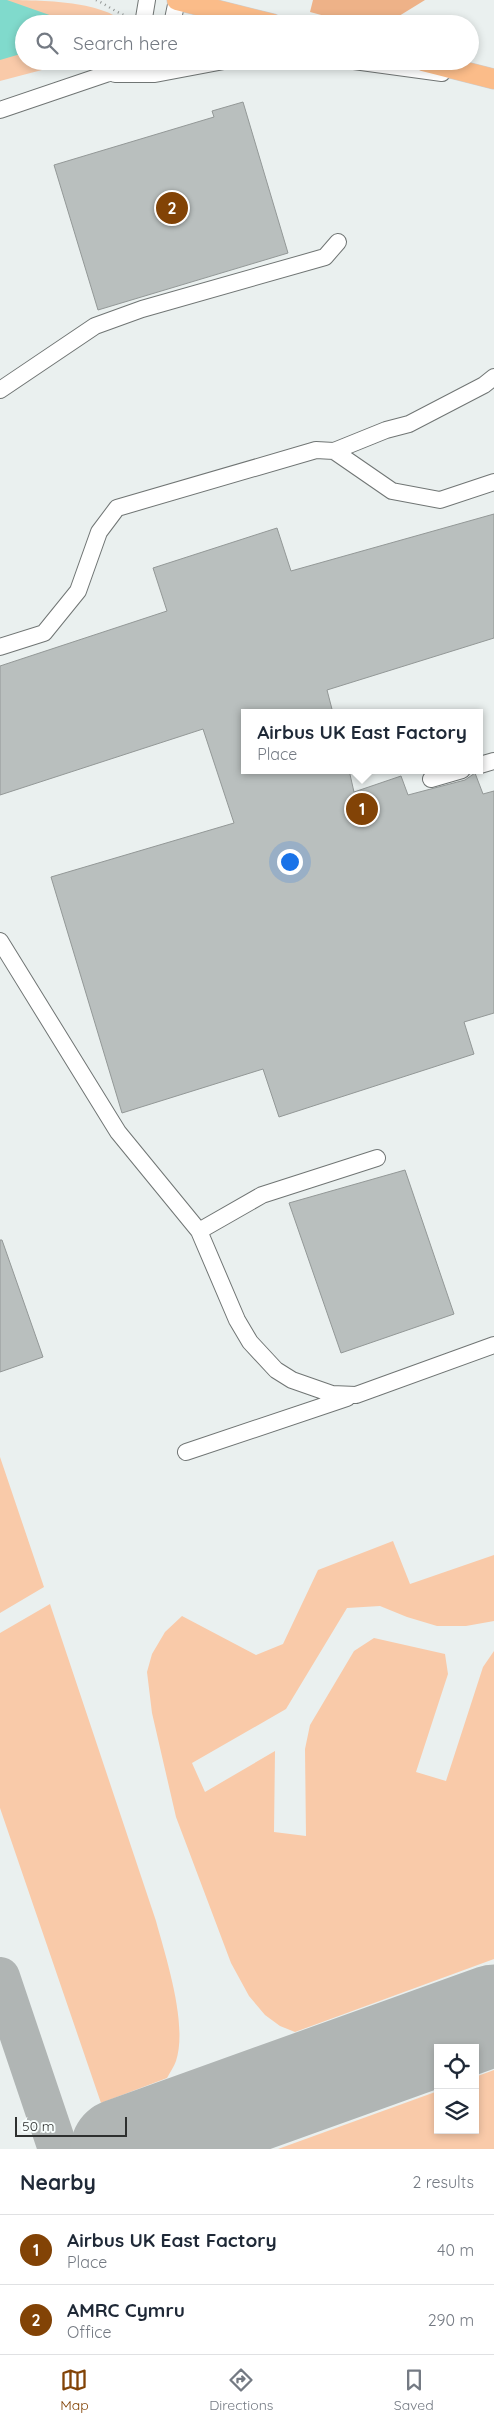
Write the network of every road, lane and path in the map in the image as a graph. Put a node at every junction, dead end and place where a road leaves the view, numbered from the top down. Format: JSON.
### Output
{"nodes":[{"id":1,"x":96,"y":0,"type":"edge"},
{"id":2,"x":147,"y":0,"type":"edge"},
{"id":3,"x":177,"y":0,"type":"edge"},
{"id":4,"x":122,"y":15,"type":"dead end"},
{"id":5,"x":144,"y":15,"type":"edge"},
{"id":6,"x":174,"y":15,"type":"edge"},
{"id":7,"x":237,"y":15,"type":"edge"},
{"id":8,"x":115,"y":70,"type":"edge"},
{"id":9,"x":176,"y":70,"type":"edge"},
{"id":10,"x":420,"y":70,"type":"edge"},
{"id":11,"x":457,"y":70,"type":"edge"},
{"id":12,"x":106,"y":74,"type":"junction"},
{"id":13,"x":494,"y":80,"type":"edge"},
{"id":14,"x":0,"y":110,"type":"edge"},
{"id":15,"x":338,"y":242,"type":"dead end"},
{"id":16,"x":494,"y":377,"type":"edge"},
{"id":17,"x":0,"y":390,"type":"edge"},
{"id":18,"x":334,"y":451,"type":"junction"},
{"id":19,"x":494,"y":482,"type":"edge"},
{"id":20,"x":0,"y":646,"type":"edge"},
{"id":21,"x":448,"y":774,"type":"edge"},
{"id":22,"x":431,"y":779,"type":"dead end"},
{"id":23,"x":0,"y":941,"type":"edge"},
{"id":24,"x":377,"y":1158,"type":"dead end"},
{"id":25,"x":199,"y":1231,"type":"junction"},
{"id":26,"x":494,"y":1345,"type":"edge"},
{"id":27,"x":356,"y":1395,"type":"junction"},
{"id":28,"x":186,"y":1452,"type":"dead end"}],
"edges":[{"from":1,"to":4,"type":"path"},
{"from":2,"to":5,"type":"street"},
{"from":3,"to":6,"type":"street"},
{"from":3,"to":7,"type":"main road"},
{"from":8,"to":12,"type":"street"},
{"from":9,"to":12,"type":"street"},
{"from":10,"to":13,"type":"street"},
{"from":11,"to":13,"type":"main road"},
{"from":12,"to":14,"type":"street"},
{"from":15,"to":17,"type":"street"},
{"from":16,"to":18,"type":"street"},
{"from":18,"to":19,"type":"street"},
{"from":18,"to":20,"type":"street"},
{"from":21,"to":22,"type":"street"},
{"from":23,"to":25,"type":"street"},
{"from":24,"to":25,"type":"street"},
{"from":25,"to":27,"type":"street"},
{"from":26,"to":27,"type":"street"},
{"from":27,"to":28,"type":"street"}]}
